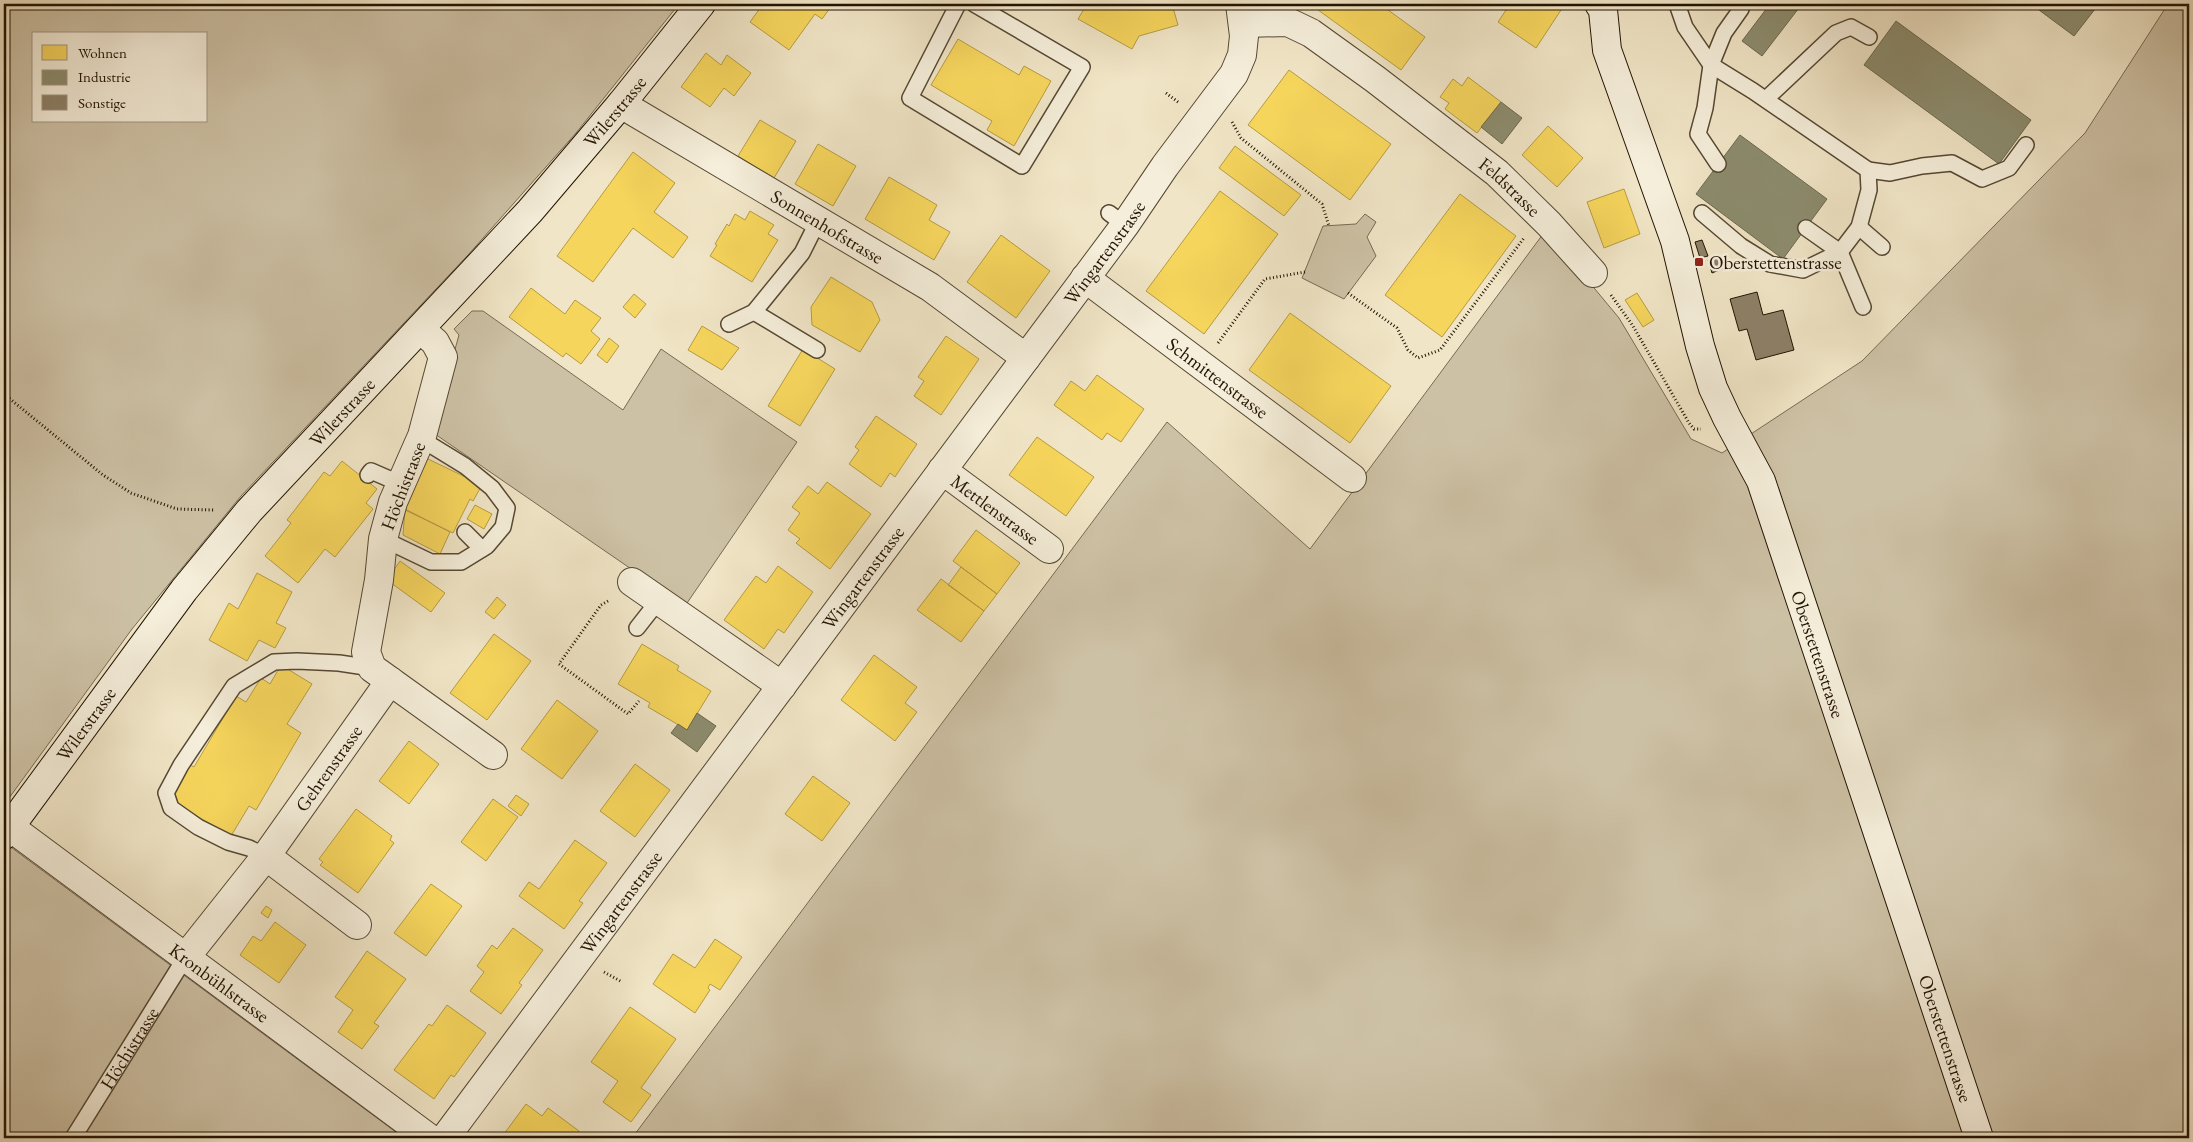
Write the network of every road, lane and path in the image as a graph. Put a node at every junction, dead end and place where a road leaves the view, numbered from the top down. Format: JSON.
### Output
{"nodes":[{"id":1,"x":701,"y":4,"type":"edge"},
{"id":2,"x":958,"y":4,"type":"edge"},
{"id":3,"x":974,"y":4,"type":"edge"},
{"id":4,"x":1677,"y":4,"type":"edge"},
{"id":5,"x":1607,"y":6,"type":"edge"},
{"id":6,"x":1741,"y":9,"type":"dead end"},
{"id":7,"x":1242,"y":14,"type":"edge"},
{"id":8,"x":1869,"y":37,"type":"dead end"},
{"id":9,"x":1711,"y":65,"type":"junction"},
{"id":10,"x":1766,"y":99,"type":"junction"},
{"id":11,"x":622,"y":104,"type":"junction"},
{"id":12,"x":1229,"y":117,"type":"dead end"},
{"id":13,"x":2026,"y":144,"type":"dead end"},
{"id":14,"x":1718,"y":164,"type":"dead end"},
{"id":15,"x":1868,"y":170,"type":"junction"},
{"id":16,"x":1702,"y":213,"type":"dead end"},
{"id":17,"x":1540,"y":216,"type":"junction"},
{"id":18,"x":818,"y":221,"type":"junction"},
{"id":19,"x":1329,"y":226,"type":"dead end"},
{"id":20,"x":1859,"y":227,"type":"junction"},
{"id":21,"x":1806,"y":228,"type":"dead end"},
{"id":22,"x":1882,"y":247,"type":"dead end"},
{"id":23,"x":1840,"y":252,"type":"junction"},
{"id":24,"x":1305,"y":272,"type":"dead end"},
{"id":25,"x":1593,"y":273,"type":"joint"},
{"id":26,"x":1085,"y":278,"type":"junction"},
{"id":27,"x":1348,"y":293,"type":"dead end"},
{"id":28,"x":1863,"y":307,"type":"dead end"},
{"id":29,"x":754,"y":312,"type":"junction"},
{"id":30,"x":729,"y":324,"type":"dead end"},
{"id":31,"x":420,"y":329,"type":"junction"},
{"id":32,"x":817,"y":350,"type":"dead end"},
{"id":33,"x":1026,"y":358,"type":"junction"},
{"id":34,"x":1201,"y":365,"type":"junction"},
{"id":35,"x":4,"y":394,"type":"edge"},
{"id":36,"x":1705,"y":429,"type":"dead end"},
{"id":37,"x":420,"y":439,"type":"junction"},
{"id":38,"x":942,"y":470,"type":"junction"},
{"id":39,"x":368,"y":475,"type":"dead end"},
{"id":40,"x":1352,"y":478,"type":"dead end"},
{"id":41,"x":401,"y":484,"type":"junction"},
{"id":42,"x":249,"y":511,"type":"junction"},
{"id":43,"x":465,"y":532,"type":"dead end"},
{"id":44,"x":383,"y":539,"type":"junction"},
{"id":45,"x":482,"y":549,"type":"junction"},
{"id":46,"x":1048,"y":550,"type":"dead end"},
{"id":47,"x":632,"y":582,"type":"dead end"},
{"id":48,"x":659,"y":600,"type":"junction"},
{"id":49,"x":608,"y":601,"type":"dead end"},
{"id":50,"x":637,"y":628,"type":"dead end"},
{"id":51,"x":376,"y":667,"type":"junction"},
{"id":52,"x":782,"y":686,"type":"junction"},
{"id":53,"x":639,"y":701,"type":"dead end"},
{"id":54,"x":493,"y":755,"type":"dead end"},
{"id":55,"x":7,"y":831,"type":"edge"},
{"id":56,"x":266,"y":856,"type":"junction"},
{"id":57,"x":357,"y":925,"type":"dead end"},
{"id":58,"x":185,"y":958,"type":"junction"},
{"id":59,"x":600,"y":970,"type":"dead end"},
{"id":60,"x":622,"y":982,"type":"dead end"},
{"id":61,"x":73,"y":1138,"type":"edge"},
{"id":62,"x":429,"y":1138,"type":"edge"},
{"id":63,"x":446,"y":1138,"type":"edge"},
{"id":64,"x":1979,"y":1138,"type":"edge"}],
"edges":[{"from":1,"to":11,"type":"street","name":"Wilerstrasse"},
{"from":2,"to":3,"type":"lane"},
{"from":4,"to":9,"type":"lane"},
{"from":5,"to":64,"type":"street","name":"Oberstettenstrasse"},
{"from":6,"to":9,"type":"lane"},
{"from":7,"to":17,"type":"street","name":"Feldstrasse"},
{"from":7,"to":26,"type":"street","name":"Wingartenstrasse"},
{"from":8,"to":10,"type":"lane"},
{"from":9,"to":10,"type":"lane"},
{"from":9,"to":14,"type":"lane"},
{"from":10,"to":15,"type":"lane"},
{"from":11,"to":18,"type":"street","name":"Sonnenhofstrasse"},
{"from":11,"to":31,"type":"street","name":"Wilerstrasse"},
{"from":12,"to":19,"type":"path"},
{"from":13,"to":15,"type":"lane"},
{"from":15,"to":20,"type":"lane"},
{"from":16,"to":23,"type":"lane"},
{"from":17,"to":25,"type":"street","name":"Feldstrasse"},
{"from":17,"to":27,"type":"path"},
{"from":18,"to":29,"type":"lane"},
{"from":18,"to":33,"type":"street","name":"Sonnenhofstrasse"},
{"from":20,"to":22,"type":"lane"},
{"from":20,"to":23,"type":"lane"},
{"from":21,"to":23,"type":"lane"},
{"from":23,"to":28,"type":"lane"},
{"from":24,"to":34,"type":"path"},
{"from":25,"to":36,"type":"path"},
{"from":26,"to":33,"type":"street","name":"Wingartenstrasse"},
{"from":26,"to":34,"type":"street","name":"Schmittenstrasse"},
{"from":29,"to":30,"type":"lane"},
{"from":29,"to":32,"type":"lane"},
{"from":31,"to":37,"type":"street","name":"Höchistrasse"},
{"from":31,"to":42,"type":"street","name":"Wilerstrasse"},
{"from":33,"to":38,"type":"street","name":"Wingartenstrasse"},
{"from":34,"to":40,"type":"street","name":"Schmittenstrasse"},
{"from":35,"to":42,"type":"path"},
{"from":37,"to":41,"type":"street","name":"Höchistrasse"},
{"from":37,"to":45,"type":"lane"},
{"from":38,"to":46,"type":"street","name":"Mettlenstrasse"},
{"from":38,"to":52,"type":"street","name":"Wingartenstrasse"},
{"from":39,"to":41,"type":"lane"},
{"from":41,"to":44,"type":"street","name":"Höchistrasse"},
{"from":42,"to":55,"type":"street","name":"Wilerstrasse"},
{"from":43,"to":45,"type":"lane"},
{"from":44,"to":45,"type":"lane"},
{"from":44,"to":51,"type":"street","name":"Höchistrasse"},
{"from":47,"to":48,"type":"street"},
{"from":48,"to":50,"type":"lane"},
{"from":48,"to":52,"type":"street"},
{"from":49,"to":53,"type":"path"},
{"from":51,"to":54,"type":"street"},
{"from":51,"to":56,"type":"street","name":"Gehrenstrasse"},
{"from":51,"to":56,"type":"lane"},
{"from":52,"to":63,"type":"street","name":"Wingartenstrasse"},
{"from":55,"to":58,"type":"street","name":"Kronbühlstrasse"},
{"from":56,"to":57,"type":"street"},
{"from":56,"to":58,"type":"street","name":"Gehrenstrasse"},
{"from":58,"to":61,"type":"lane","name":"Höchistrasse"},
{"from":58,"to":62,"type":"street","name":"Kronbühlstrasse"},
{"from":59,"to":60,"type":"path"}]}
